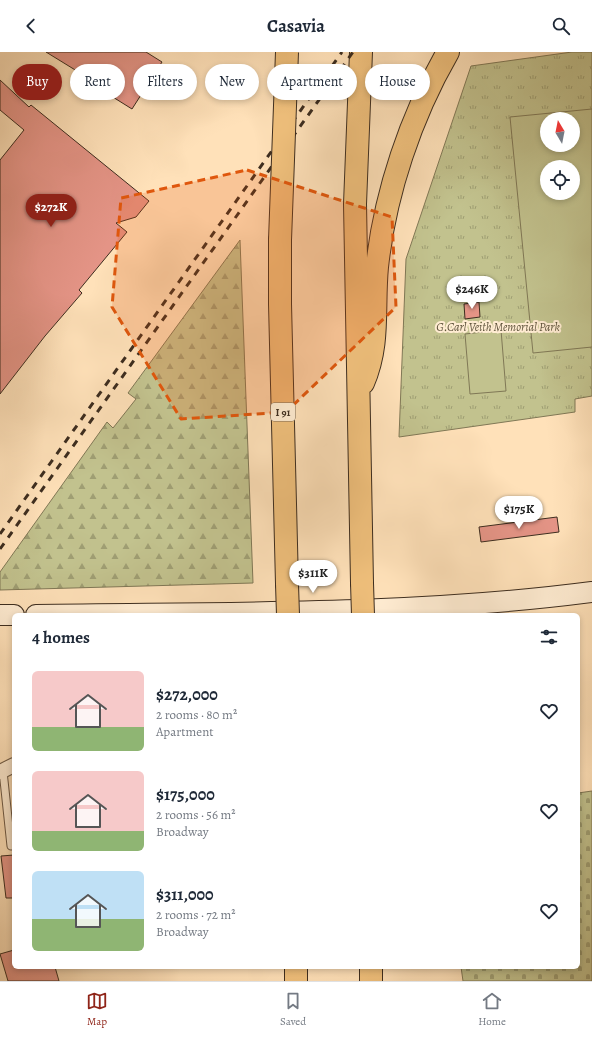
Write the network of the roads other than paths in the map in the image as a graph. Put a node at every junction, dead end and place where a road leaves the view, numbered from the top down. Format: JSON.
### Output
{"nodes":[{"id":1,"x":287,"y":52,"type":"edge"},
{"id":2,"x":361,"y":52,"type":"edge"},
{"id":3,"x":448,"y":52,"type":"edge"},
{"id":4,"x":358,"y":396,"type":"junction"},
{"id":5,"x":592,"y":592,"type":"edge"},
{"id":6,"x":243,"y":613,"type":"edge"},
{"id":7,"x":288,"y":613,"type":"edge"},
{"id":8,"x":362,"y":613,"type":"edge"},
{"id":9,"x":12,"y":615,"type":"edge"},
{"id":10,"x":0,"y":616,"type":"edge"},
{"id":11,"x":6,"y":769,"type":"edge"},
{"id":12,"x":11,"y":846,"type":"dead end"},
{"id":13,"x":296,"y":969,"type":"edge"},
{"id":14,"x":371,"y":969,"type":"edge"},
{"id":15,"x":296,"y":981,"type":"edge"},
{"id":16,"x":371,"y":981,"type":"edge"}],
"edges":[{"from":1,"to":7,"type":"highway","number":"I 91","bridge":true},
{"from":2,"to":4,"type":"highway"},
{"from":3,"to":4,"type":"highway"},
{"from":4,"to":8,"type":"highway","bridge":true},
{"from":5,"to":6,"type":"main road"},
{"from":9,"to":10,"type":"main road"},
{"from":11,"to":12,"type":"lane"},
{"from":13,"to":15,"type":"highway"},
{"from":14,"to":16,"type":"highway"}]}
